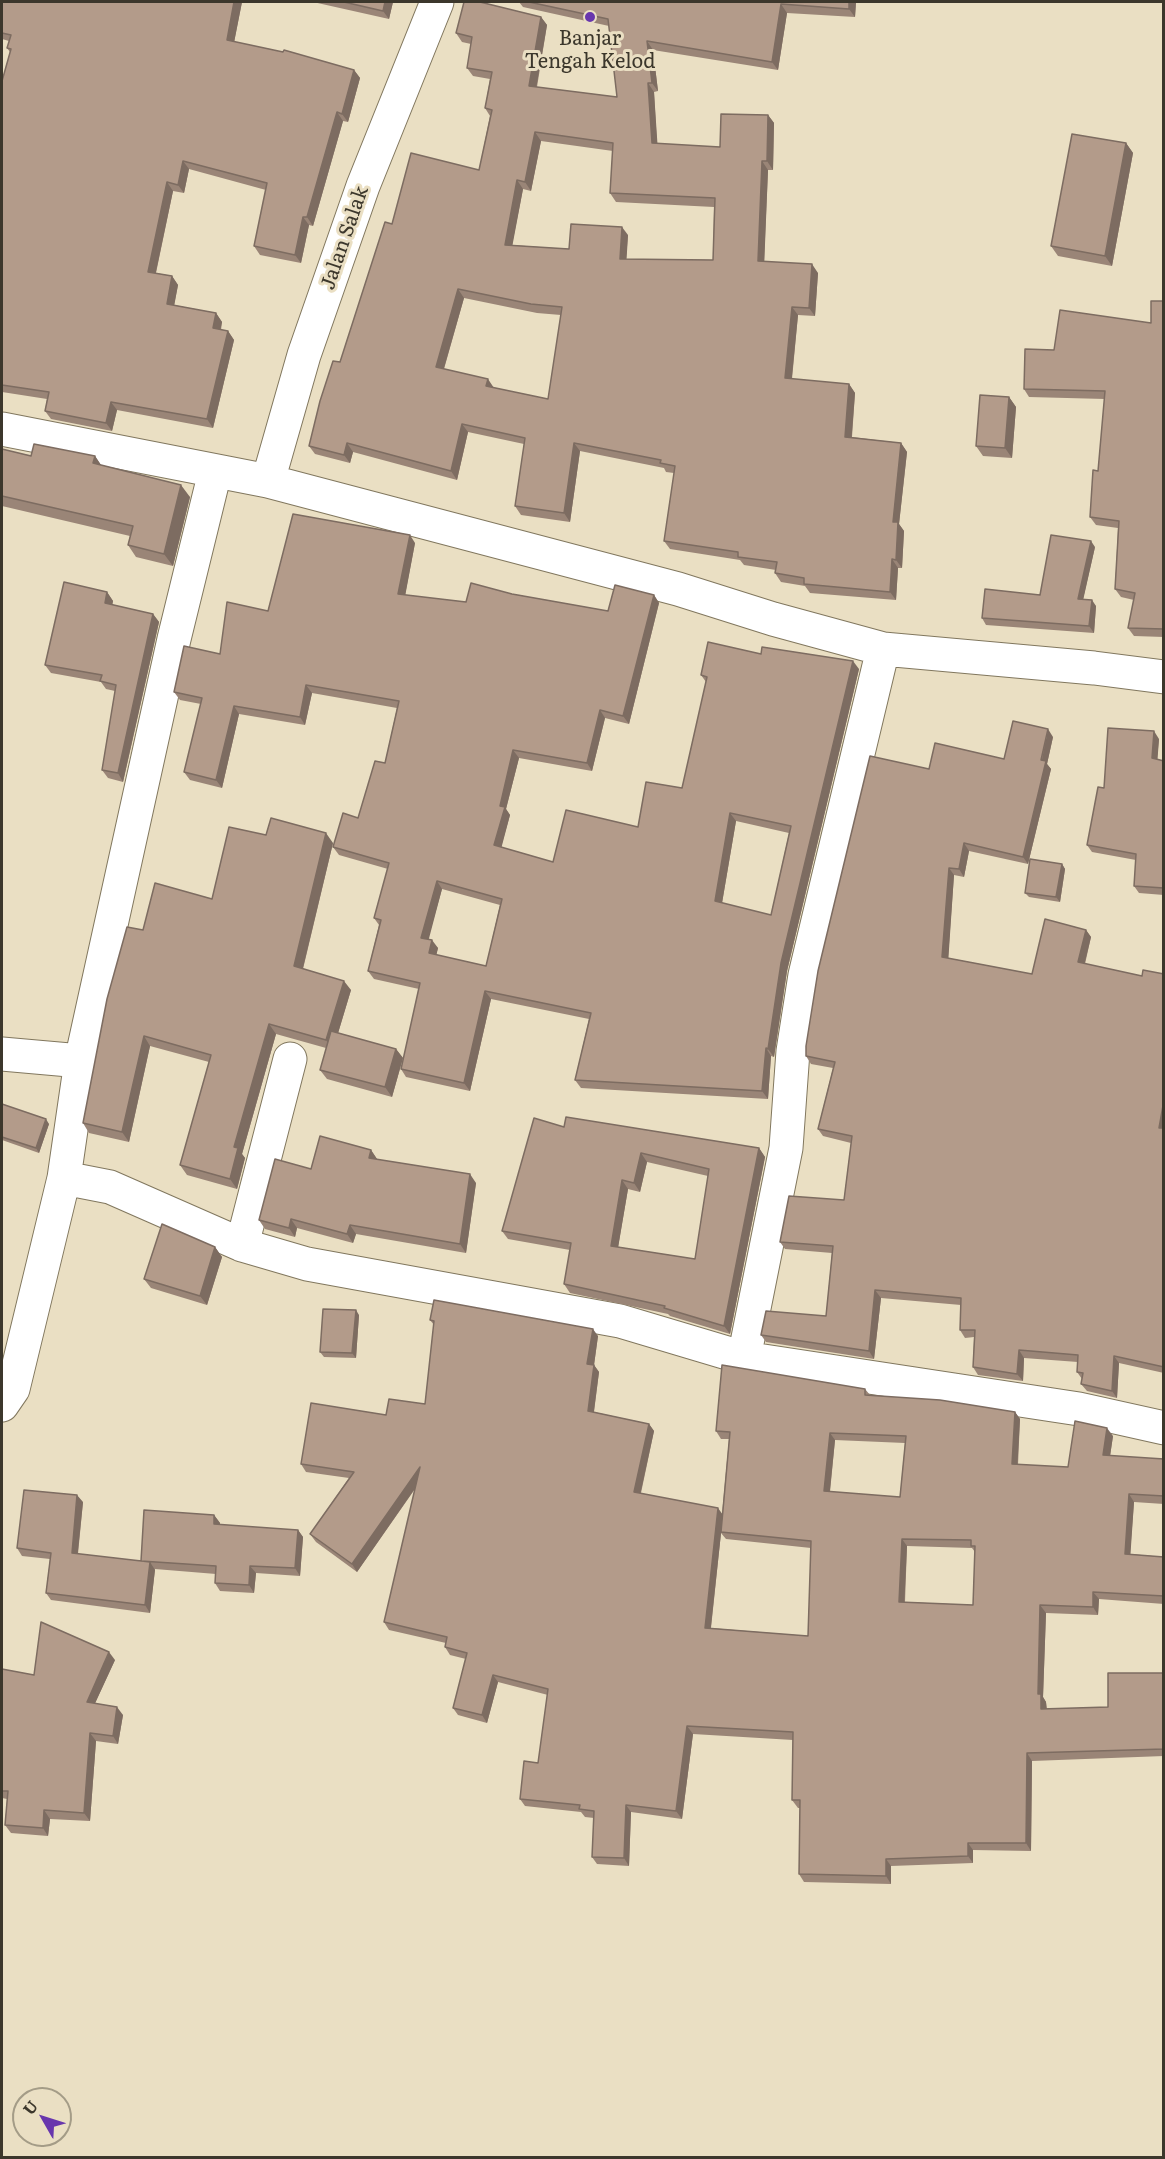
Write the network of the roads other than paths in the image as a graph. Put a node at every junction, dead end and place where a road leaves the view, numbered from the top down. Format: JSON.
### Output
{"nodes":[{"id":1,"x":437,"y":2,"type":"edge"},
{"id":2,"x":2,"y":429,"type":"edge"},
{"id":3,"x":215,"y":472,"type":"junction"},
{"id":4,"x":268,"y":481,"type":"junction"},
{"id":5,"x":883,"y":649,"type":"junction"},
{"id":6,"x":1164,"y":677,"type":"edge"},
{"id":7,"x":2,"y":1054,"type":"edge"},
{"id":8,"x":290,"y":1059,"type":"dead end"},
{"id":9,"x":81,"y":1061,"type":"junction"},
{"id":10,"x":64,"y":1178,"type":"junction"},
{"id":11,"x":242,"y":1245,"type":"junction"},
{"id":12,"x":744,"y":1358,"type":"junction"},
{"id":13,"x":2,"y":1405,"type":"edge"},
{"id":14,"x":1164,"y":1428,"type":"edge"}],
"edges":[{"from":1,"to":4,"type":"street","name":"Jalan Salak"},
{"from":2,"to":3,"type":"street"},
{"from":3,"to":4,"type":"street"},
{"from":3,"to":9,"type":"street"},
{"from":4,"to":5,"type":"street"},
{"from":5,"to":6,"type":"street"},
{"from":5,"to":12,"type":"street"},
{"from":7,"to":9,"type":"street"},
{"from":8,"to":11,"type":"street"},
{"from":9,"to":10,"type":"street"},
{"from":10,"to":11,"type":"street"},
{"from":10,"to":13,"type":"street"},
{"from":11,"to":12,"type":"street"},
{"from":12,"to":14,"type":"street"}]}
